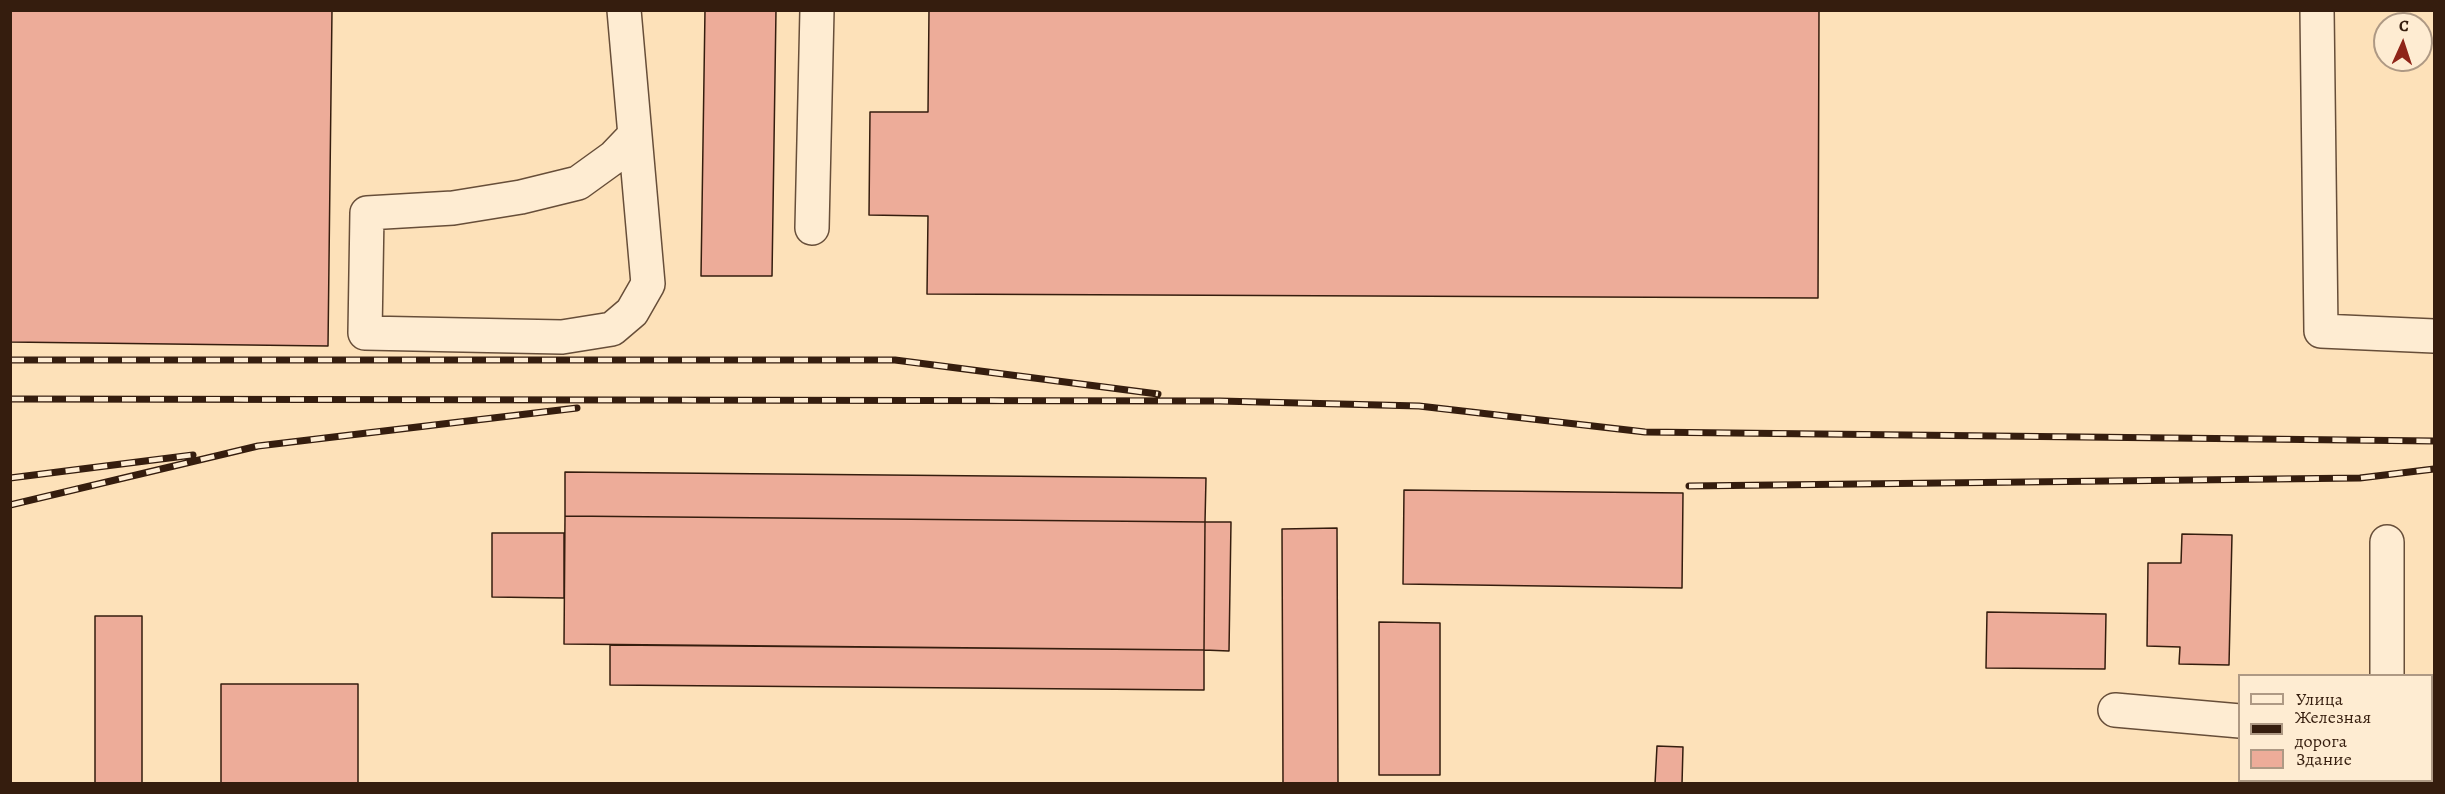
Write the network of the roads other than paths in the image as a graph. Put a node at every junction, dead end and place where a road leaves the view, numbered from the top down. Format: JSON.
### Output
{"nodes":[{"id":1,"x":624,"y":10,"type":"edge"},
{"id":2,"x":817,"y":10,"type":"edge"},
{"id":3,"x":2317,"y":10,"type":"edge"},
{"id":4,"x":635,"y":135,"type":"junction"},
{"id":5,"x":812,"y":228,"type":"dead end"},
{"id":6,"x":2434,"y":336,"type":"edge"},
{"id":7,"x":2387,"y":542,"type":"dead end"},
{"id":8,"x":2386,"y":674,"type":"edge"},
{"id":9,"x":2115,"y":710,"type":"dead end"},
{"id":10,"x":2238,"y":721,"type":"edge"}],
"edges":[{"from":1,"to":4,"type":"lane"},
{"from":2,"to":5,"type":"lane"},
{"from":3,"to":6,"type":"lane"},
{"from":4,"to":4,"type":"lane"},
{"from":7,"to":8,"type":"lane"},
{"from":9,"to":10,"type":"lane"}]}
